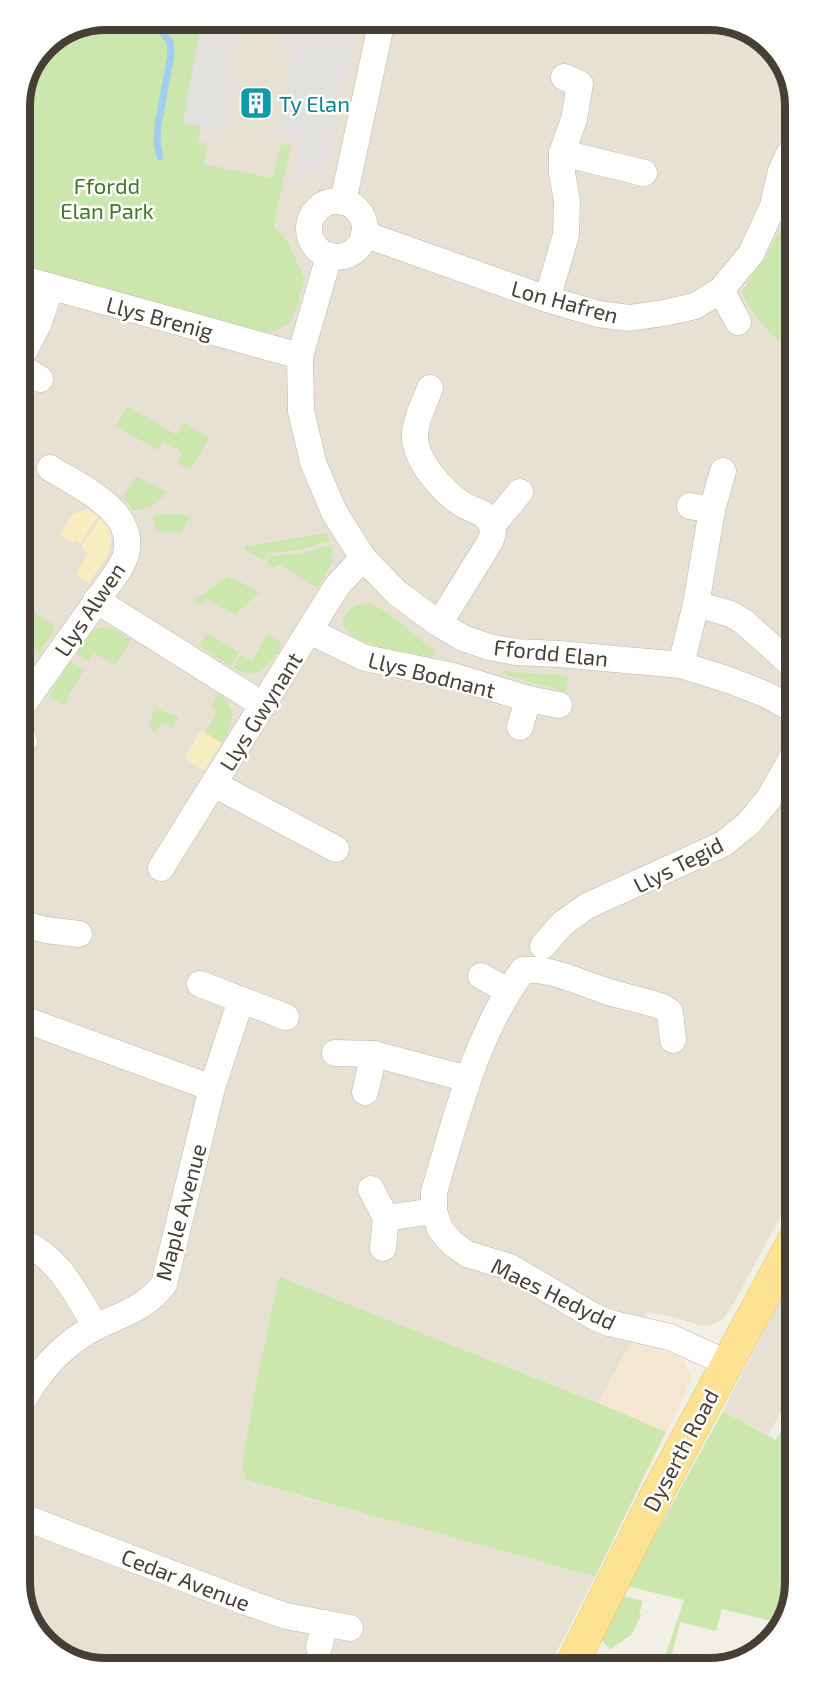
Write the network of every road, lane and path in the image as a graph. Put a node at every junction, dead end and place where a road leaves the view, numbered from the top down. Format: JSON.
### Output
{"nodes":[{"id":1,"x":380,"y":30,"type":"edge"},
{"id":2,"x":564,"y":77,"type":"dead end"},
{"id":3,"x":562,"y":153,"type":"junction"},
{"id":4,"x":785,"y":162,"type":"edge"},
{"id":5,"x":644,"y":173,"type":"dead end"},
{"id":6,"x":343,"y":202,"type":"junction"},
{"id":7,"x":781,"y":208,"type":"edge"},
{"id":8,"x":364,"y":234,"type":"junction"},
{"id":9,"x":329,"y":256,"type":"junction"},
{"id":10,"x":30,"y":281,"type":"edge"},
{"id":11,"x":51,"y":287,"type":"junction"},
{"id":12,"x":722,"y":290,"type":"junction"},
{"id":13,"x":547,"y":299,"type":"junction"},
{"id":14,"x":738,"y":322,"type":"dead end"},
{"id":15,"x":30,"y":340,"type":"edge"},
{"id":16,"x":300,"y":356,"type":"junction"},
{"id":17,"x":430,"y":388,"type":"dead end"},
{"id":18,"x":50,"y":468,"type":"dead end"},
{"id":19,"x":723,"y":471,"type":"dead end"},
{"id":20,"x":520,"y":492,"type":"dead end"},
{"id":21,"x":492,"y":526,"type":"junction"},
{"id":22,"x":363,"y":558,"type":"junction"},
{"id":23,"x":96,"y":600,"type":"junction"},
{"id":24,"x":696,"y":604,"type":"junction"},
{"id":25,"x":439,"y":624,"type":"junction"},
{"id":26,"x":309,"y":631,"type":"junction"},
{"id":27,"x":785,"y":659,"type":"edge"},
{"id":28,"x":681,"y":665,"type":"junction"},
{"id":29,"x":30,"y":695,"type":"edge"},
{"id":30,"x":528,"y":699,"type":"junction"},
{"id":31,"x":263,"y":705,"type":"junction"},
{"id":32,"x":559,"y":705,"type":"dead end"},
{"id":33,"x":785,"y":705,"type":"edge"},
{"id":34,"x":520,"y":728,"type":"dead end"},
{"id":35,"x":785,"y":770,"type":"edge"},
{"id":36,"x":214,"y":784,"type":"junction"},
{"id":37,"x":336,"y":849,"type":"dead end"},
{"id":38,"x":161,"y":868,"type":"dead end"},
{"id":39,"x":30,"y":926,"type":"edge"},
{"id":40,"x":79,"y":934,"type":"dead end"},
{"id":41,"x":543,"y":946,"type":"dead end"},
{"id":42,"x":481,"y":976,"type":"dead end"},
{"id":43,"x":200,"y":984,"type":"dead end"},
{"id":44,"x":508,"y":992,"type":"junction"},
{"id":45,"x":241,"y":1000,"type":"junction"},
{"id":46,"x":286,"y":1017,"type":"dead end"},
{"id":47,"x":30,"y":1022,"type":"edge"},
{"id":48,"x":674,"y":1040,"type":"dead end"},
{"id":49,"x":335,"y":1053,"type":"dead end"},
{"id":50,"x":374,"y":1054,"type":"junction"},
{"id":51,"x":468,"y":1079,"type":"junction"},
{"id":52,"x":212,"y":1088,"type":"junction"},
{"id":53,"x":365,"y":1092,"type":"dead end"},
{"id":54,"x":371,"y":1189,"type":"dead end"},
{"id":55,"x":434,"y":1211,"type":"junction"},
{"id":56,"x":386,"y":1218,"type":"junction"},
{"id":57,"x":30,"y":1246,"type":"edge"},
{"id":58,"x":383,"y":1248,"type":"dead end"},
{"id":59,"x":785,"y":1257,"type":"edge"},
{"id":60,"x":96,"y":1327,"type":"junction"},
{"id":61,"x":727,"y":1363,"type":"junction"},
{"id":62,"x":30,"y":1388,"type":"edge"},
{"id":63,"x":30,"y":1520,"type":"edge"},
{"id":64,"x":350,"y":1628,"type":"dead end"},
{"id":65,"x":582,"y":1658,"type":"edge"}],
"edges":[{"from":1,"to":6,"type":"street"},
{"from":2,"to":3,"type":"street"},
{"from":3,"to":5,"type":"street"},
{"from":3,"to":13,"type":"street"},
{"from":4,"to":7,"type":"street","name":"Lon Hafren"},
{"from":6,"to":8,"type":"street"},
{"from":6,"to":9,"type":"street"},
{"from":7,"to":12,"type":"street","name":"Lon Hafren"},
{"from":8,"to":9,"type":"street"},
{"from":8,"to":13,"type":"street","name":"Lon Hafren"},
{"from":9,"to":16,"type":"street","name":"Ffordd Elan"},
{"from":10,"to":11,"type":"street","name":"Llys Brenig"},
{"from":11,"to":15,"type":"street"},
{"from":11,"to":16,"type":"street","name":"Llys Brenig"},
{"from":12,"to":13,"type":"street","name":"Lon Hafren"},
{"from":12,"to":14,"type":"street"},
{"from":16,"to":22,"type":"street","name":"Ffordd Elan"},
{"from":17,"to":21,"type":"street"},
{"from":18,"to":23,"type":"street","name":"Llys Alwen"},
{"from":19,"to":24,"type":"street"},
{"from":20,"to":21,"type":"street"},
{"from":21,"to":25,"type":"street"},
{"from":22,"to":25,"type":"street","name":"Ffordd Elan"},
{"from":22,"to":26,"type":"street","name":"Llys Gwynant"},
{"from":23,"to":29,"type":"street","name":"Llys Alwen"},
{"from":23,"to":31,"type":"street"},
{"from":24,"to":27,"type":"street"},
{"from":24,"to":28,"type":"street"},
{"from":25,"to":28,"type":"street","name":"Ffordd Elan"},
{"from":26,"to":30,"type":"street","name":"Llys Bodnant"},
{"from":26,"to":31,"type":"street","name":"Llys Gwynant"},
{"from":28,"to":33,"type":"street","name":"Ffordd Elan"},
{"from":30,"to":32,"type":"street","name":"Llys Bodnant"},
{"from":30,"to":34,"type":"street"},
{"from":31,"to":36,"type":"street","name":"Llys Gwynant"},
{"from":35,"to":41,"type":"street","name":"Llys Tegid"},
{"from":36,"to":37,"type":"street"},
{"from":36,"to":38,"type":"street","name":"Llys Gwynant"},
{"from":39,"to":40,"type":"street"},
{"from":42,"to":44,"type":"street"},
{"from":43,"to":45,"type":"street"},
{"from":44,"to":48,"type":"street"},
{"from":44,"to":51,"type":"street"},
{"from":45,"to":46,"type":"street"},
{"from":45,"to":52,"type":"street","name":"Maple Avenue"},
{"from":47,"to":52,"type":"street"},
{"from":49,"to":50,"type":"street"},
{"from":50,"to":51,"type":"street"},
{"from":50,"to":53,"type":"street"},
{"from":51,"to":55,"type":"street"},
{"from":52,"to":60,"type":"street","name":"Maple Avenue"},
{"from":54,"to":56,"type":"street"},
{"from":55,"to":56,"type":"street"},
{"from":55,"to":61,"type":"street","name":"Maes Hedydd"},
{"from":56,"to":58,"type":"street"},
{"from":57,"to":60,"type":"street"},
{"from":59,"to":61,"type":"main road","name":"Dyserth Road"},
{"from":60,"to":62,"type":"street","name":"Maple Avenue"},
{"from":61,"to":65,"type":"main road","name":"Dyserth Road"},
{"from":63,"to":64,"type":"street","name":"Cedar Avenue"}]}
